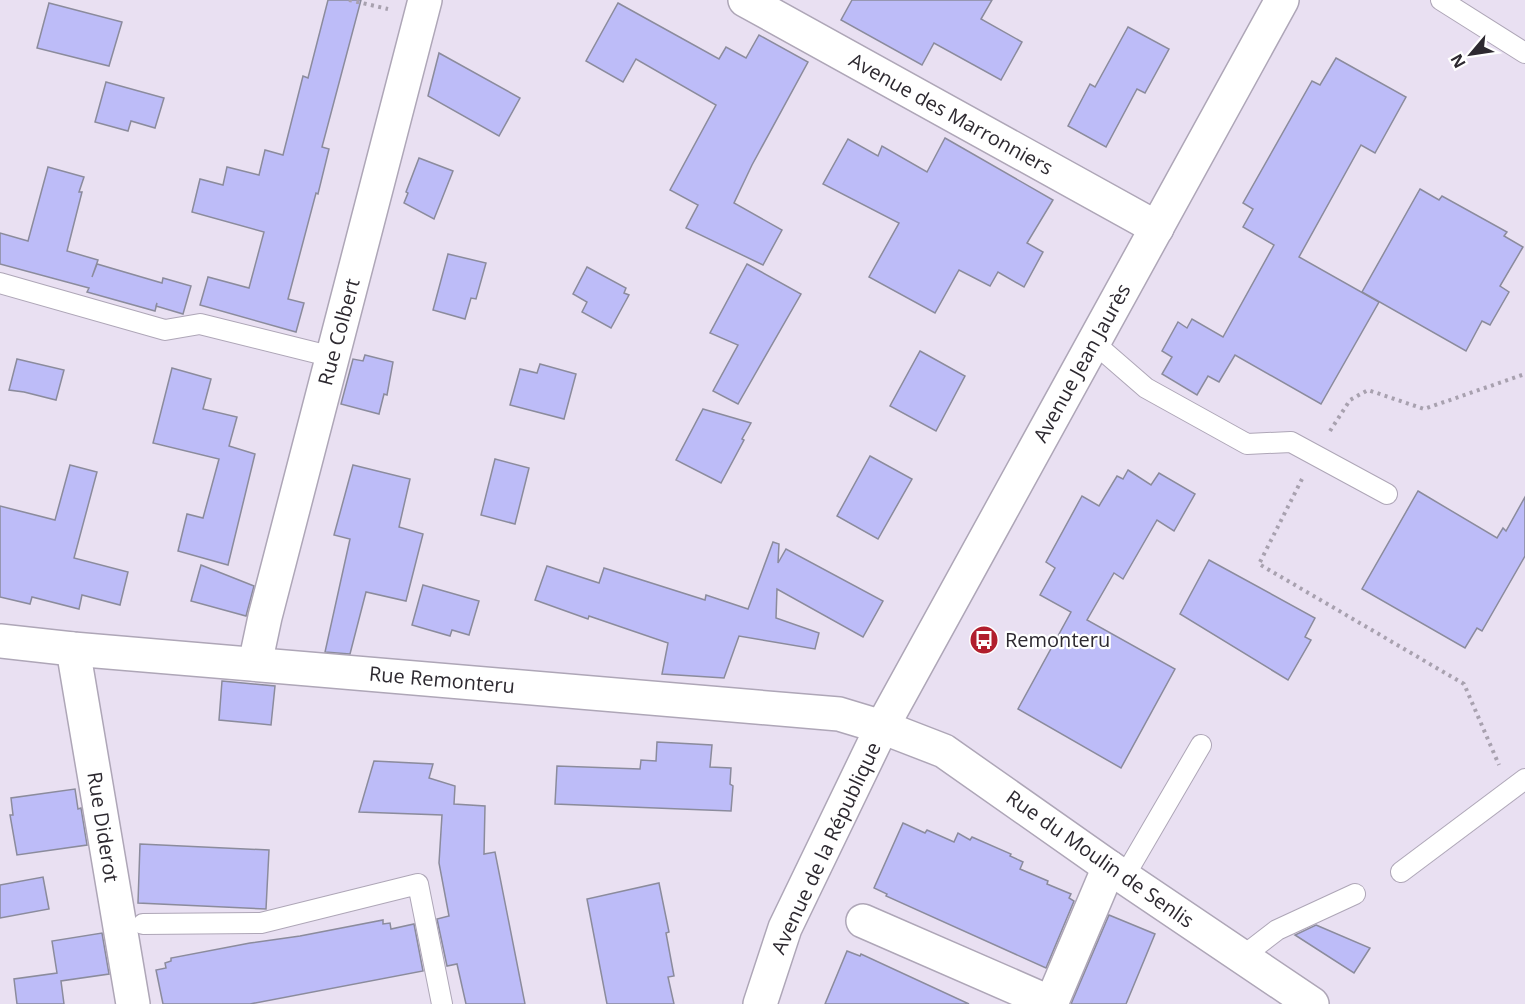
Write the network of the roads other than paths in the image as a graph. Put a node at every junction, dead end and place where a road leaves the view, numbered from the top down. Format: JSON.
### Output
{"nodes":[{"id":1,"x":425,"y":0,"type":"edge"},
{"id":2,"x":746,"y":0,"type":"edge"},
{"id":3,"x":1282,"y":0,"type":"edge"},
{"id":4,"x":1440,"y":0,"type":"edge"},
{"id":5,"x":1525,"y":53,"type":"edge"},
{"id":6,"x":1157,"y":228,"type":"junction"},
{"id":7,"x":0,"y":283,"type":"edge"},
{"id":8,"x":1093,"y":342,"type":"junction"},
{"id":9,"x":333,"y":357,"type":"junction"},
{"id":10,"x":1387,"y":494,"type":"dead end"},
{"id":11,"x":0,"y":641,"type":"edge"},
{"id":12,"x":73,"y":649,"type":"junction"},
{"id":13,"x":255,"y":664,"type":"junction"},
{"id":14,"x":882,"y":727,"type":"junction"},
{"id":15,"x":1201,"y":745,"type":"dead end"},
{"id":16,"x":1517,"y":785,"type":"edge"},
{"id":17,"x":1117,"y":872,"type":"junction"},
{"id":18,"x":1401,"y":872,"type":"dead end"},
{"id":19,"x":1355,"y":894,"type":"dead end"},
{"id":20,"x":864,"y":921,"type":"dead end"},
{"id":21,"x":144,"y":924,"type":"dead end"},
{"id":22,"x":1242,"y":957,"type":"junction"},
{"id":23,"x":1051,"y":1003,"type":"edge"},
{"id":24,"x":133,"y":1004,"type":"edge"},
{"id":25,"x":442,"y":1004,"type":"edge"},
{"id":26,"x":760,"y":1004,"type":"edge"},
{"id":27,"x":1312,"y":1004,"type":"edge"}],
"edges":[{"from":1,"to":9,"type":"street","name":"Rue Colbert"},
{"from":2,"to":6,"type":"street","name":"Avenue des Marronniers"},
{"from":3,"to":6,"type":"street","name":"Avenue Jean Jaurès"},
{"from":4,"to":5,"type":"lane"},
{"from":6,"to":8,"type":"street","name":"Avenue Jean Jaurès"},
{"from":7,"to":9,"type":"lane"},
{"from":8,"to":10,"type":"lane"},
{"from":8,"to":14,"type":"street","name":"Avenue Jean Jaurès"},
{"from":9,"to":13,"type":"street","name":"Rue Colbert"},
{"from":11,"to":12,"type":"street","name":"Rue Remonteru"},
{"from":12,"to":13,"type":"street","name":"Rue Remonteru"},
{"from":12,"to":24,"type":"street","name":"Rue Diderot"},
{"from":13,"to":14,"type":"street","name":"Rue Remonteru"},
{"from":14,"to":17,"type":"street","name":"Rue du Moulin de Senlis"},
{"from":14,"to":26,"type":"street","name":"Avenue de la République"},
{"from":15,"to":17,"type":"lane"},
{"from":16,"to":18,"type":"lane"},
{"from":17,"to":22,"type":"street","name":"Rue du Moulin de Senlis"},
{"from":17,"to":23,"type":"street"},
{"from":19,"to":22,"type":"lane"},
{"from":20,"to":23,"type":"street"},
{"from":21,"to":25,"type":"lane"},
{"from":22,"to":27,"type":"street","name":"Rue du Moulin de Senlis"}]}
